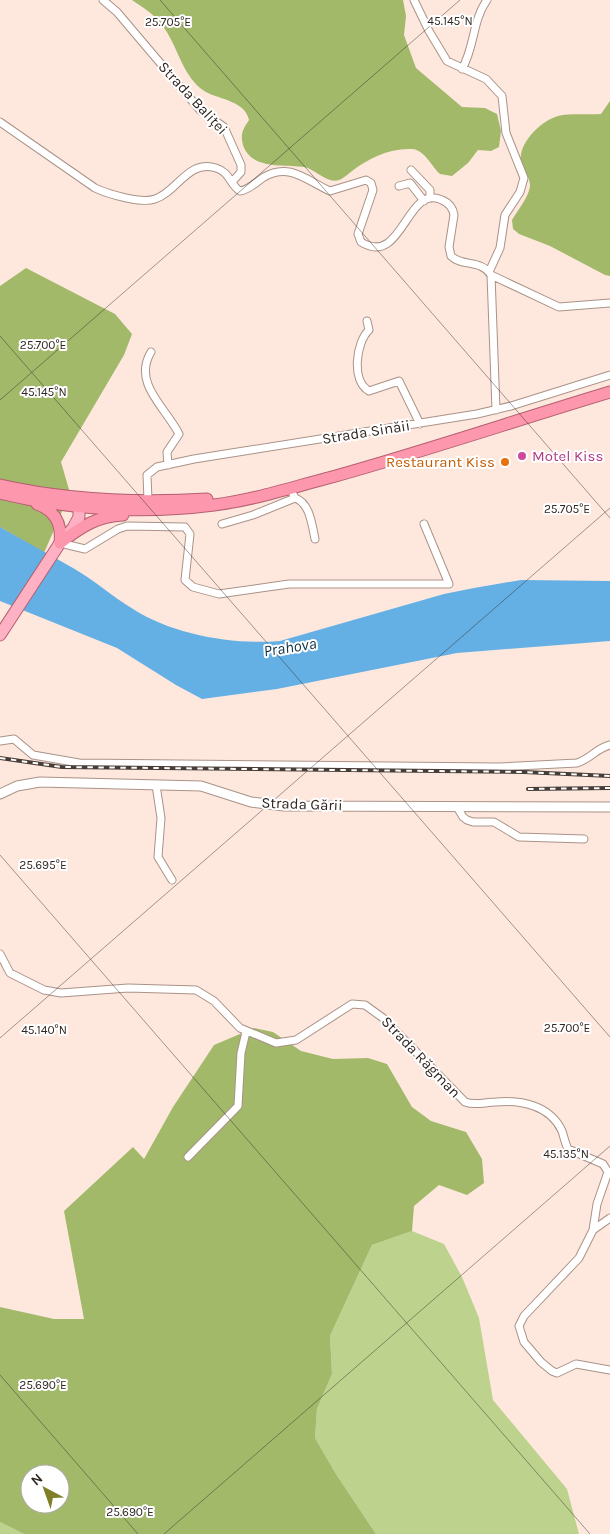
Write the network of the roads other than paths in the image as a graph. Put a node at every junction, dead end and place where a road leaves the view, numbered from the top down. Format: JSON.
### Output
{"nodes":[{"id":1,"x":103,"y":0,"type":"edge"},
{"id":2,"x":414,"y":0,"type":"edge"},
{"id":3,"x":487,"y":0,"type":"edge"},
{"id":4,"x":462,"y":68,"type":"junction"},
{"id":5,"x":0,"y":122,"type":"edge"},
{"id":6,"x":411,"y":170,"type":"dead end"},
{"id":7,"x":232,"y":182,"type":"junction"},
{"id":8,"x":399,"y":186,"type":"dead end"},
{"id":9,"x":427,"y":199,"type":"junction"},
{"id":10,"x":490,"y":273,"type":"junction"},
{"id":11,"x":610,"y":302,"type":"edge"},
{"id":12,"x":367,"y":321,"type":"dead end"},
{"id":13,"x":151,"y":352,"type":"dead end"},
{"id":14,"x":610,"y":375,"type":"edge"},
{"id":15,"x":610,"y":384,"type":"edge"},
{"id":16,"x":610,"y":392,"type":"edge"},
{"id":17,"x":496,"y":410,"type":"junction"},
{"id":18,"x":420,"y":424,"type":"junction"},
{"id":19,"x":168,"y":464,"type":"junction"},
{"id":20,"x":0,"y":485,"type":"edge"},
{"id":21,"x":0,"y":493,"type":"edge"},
{"id":22,"x":293,"y":493,"type":"junction"},
{"id":23,"x":14,"y":497,"type":"junction"},
{"id":24,"x":148,"y":500,"type":"junction"},
{"id":25,"x":79,"y":501,"type":"junction"},
{"id":26,"x":198,"y":507,"type":"junction"},
{"id":27,"x":222,"y":524,"type":"dead end"},
{"id":28,"x":424,"y":524,"type":"dead end"},
{"id":29,"x":315,"y":539,"type":"dead end"},
{"id":30,"x":60,"y":543,"type":"junction"},
{"id":31,"x":0,"y":635,"type":"edge"},
{"id":32,"x":0,"y":741,"type":"edge"},
{"id":33,"x":610,"y":745,"type":"edge"},
{"id":34,"x":156,"y":785,"type":"junction"},
{"id":35,"x":0,"y":794,"type":"edge"},
{"id":36,"x":457,"y":807,"type":"junction"},
{"id":37,"x":610,"y":807,"type":"edge"},
{"id":38,"x":584,"y":839,"type":"dead end"},
{"id":39,"x":172,"y":880,"type":"dead end"},
{"id":40,"x":0,"y":954,"type":"edge"},
{"id":41,"x":246,"y":1032,"type":"junction"},
{"id":42,"x":188,"y":1157,"type":"dead end"},
{"id":43,"x":608,"y":1162,"type":"edge"},
{"id":44,"x":610,"y":1218,"type":"edge"},
{"id":45,"x":593,"y":1230,"type":"junction"},
{"id":46,"x":610,"y":1370,"type":"edge"}],
"edges":[{"from":1,"to":7,"type":"street","name":"Strada Baliței"},
{"from":2,"to":4,"type":"street"},
{"from":3,"to":4,"type":"street"},
{"from":4,"to":10,"type":"street"},
{"from":5,"to":7,"type":"street"},
{"from":6,"to":9,"type":"street"},
{"from":7,"to":9,"type":"street"},
{"from":8,"to":9,"type":"street"},
{"from":9,"to":10,"type":"street"},
{"from":10,"to":11,"type":"street"},
{"from":10,"to":17,"type":"street"},
{"from":12,"to":18,"type":"street"},
{"from":13,"to":19,"type":"street"},
{"from":14,"to":17,"type":"street","name":"Strada Sinăii"},
{"from":15,"to":24,"type":"highway"},
{"from":16,"to":22,"type":"highway"},
{"from":17,"to":18,"type":"street","name":"Strada Sinăii"},
{"from":18,"to":19,"type":"street","name":"Strada Sinăii"},
{"from":19,"to":24,"type":"street","name":"Strada Sinăii"},
{"from":20,"to":25,"type":"highway"},
{"from":21,"to":23,"type":"highway"},
{"from":22,"to":26,"type":"highway"},
{"from":22,"to":27,"type":"street"},
{"from":22,"to":29,"type":"street"},
{"from":23,"to":25,"type":"highway"},
{"from":23,"to":30,"type":"highway"},
{"from":24,"to":25,"type":"highway"},
{"from":25,"to":26,"type":"highway"},
{"from":25,"to":30,"type":"main road"},
{"from":26,"to":30,"type":"highway"},
{"from":28,"to":30,"type":"street"},
{"from":30,"to":31,"type":"main road"},
{"from":32,"to":33,"type":"street"},
{"from":34,"to":35,"type":"street","name":"Strada Gării"},
{"from":34,"to":36,"type":"street","name":"Strada Gării"},
{"from":34,"to":39,"type":"street"},
{"from":36,"to":37,"type":"street","name":"Strada Gării"},
{"from":36,"to":38,"type":"street"},
{"from":40,"to":41,"type":"street","name":"Strada Răgman"},
{"from":41,"to":42,"type":"street"},
{"from":41,"to":43,"type":"street","name":"Strada Răgman"},
{"from":43,"to":45,"type":"street","name":"Strada Răgman"},
{"from":44,"to":45,"type":"street"},
{"from":45,"to":46,"type":"street","name":"Strada Răgman"}]}
